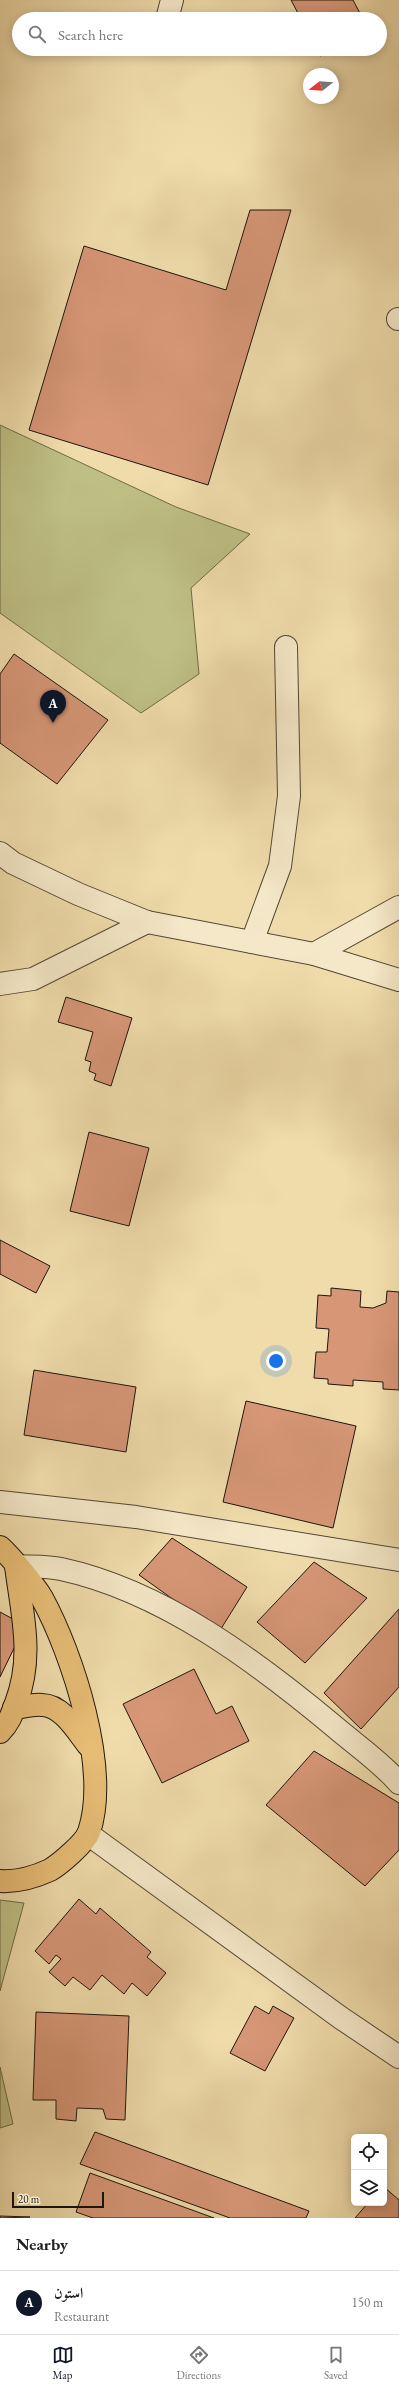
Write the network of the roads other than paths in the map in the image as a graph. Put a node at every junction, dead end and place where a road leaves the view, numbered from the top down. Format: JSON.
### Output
{"nodes":[{"id":1,"x":172,"y":0,"type":"edge"},
{"id":2,"x":169,"y":12,"type":"edge"},
{"id":3,"x":286,"y":646,"type":"dead end"},
{"id":4,"x":0,"y":853,"type":"edge"},
{"id":5,"x":399,"y":907,"type":"edge"},
{"id":6,"x":147,"y":922,"type":"junction"},
{"id":7,"x":252,"y":942,"type":"junction"},
{"id":8,"x":314,"y":954,"type":"junction"},
{"id":9,"x":399,"y":980,"type":"edge"},
{"id":10,"x":0,"y":984,"type":"edge"},
{"id":11,"x":0,"y":1502,"type":"edge"},
{"id":12,"x":0,"y":1547,"type":"edge"},
{"id":13,"x":399,"y":1560,"type":"edge"},
{"id":14,"x":16,"y":1566,"type":"junction"},
{"id":15,"x":14,"y":1708,"type":"junction"},
{"id":16,"x":0,"y":1732,"type":"edge"},
{"id":17,"x":92,"y":1751,"type":"junction"},
{"id":18,"x":399,"y":1783,"type":"edge"},
{"id":19,"x":88,"y":1834,"type":"junction"},
{"id":20,"x":0,"y":1881,"type":"edge"},
{"id":21,"x":397,"y":2051,"type":"edge"}],
"edges":[{"from":1,"to":2,"type":"street"},
{"from":3,"to":7,"type":"street"},
{"from":4,"to":6,"type":"street"},
{"from":5,"to":8,"type":"street"},
{"from":6,"to":7,"type":"street"},
{"from":6,"to":10,"type":"street"},
{"from":7,"to":8,"type":"street"},
{"from":8,"to":9,"type":"street"},
{"from":11,"to":13,"type":"street"},
{"from":12,"to":14,"type":"main road"},
{"from":14,"to":15,"type":"main road"},
{"from":14,"to":17,"type":"main road"},
{"from":14,"to":18,"type":"street"},
{"from":15,"to":16,"type":"main road"},
{"from":15,"to":17,"type":"main road"},
{"from":17,"to":19,"type":"main road"},
{"from":19,"to":20,"type":"main road"},
{"from":19,"to":21,"type":"street"}]}
